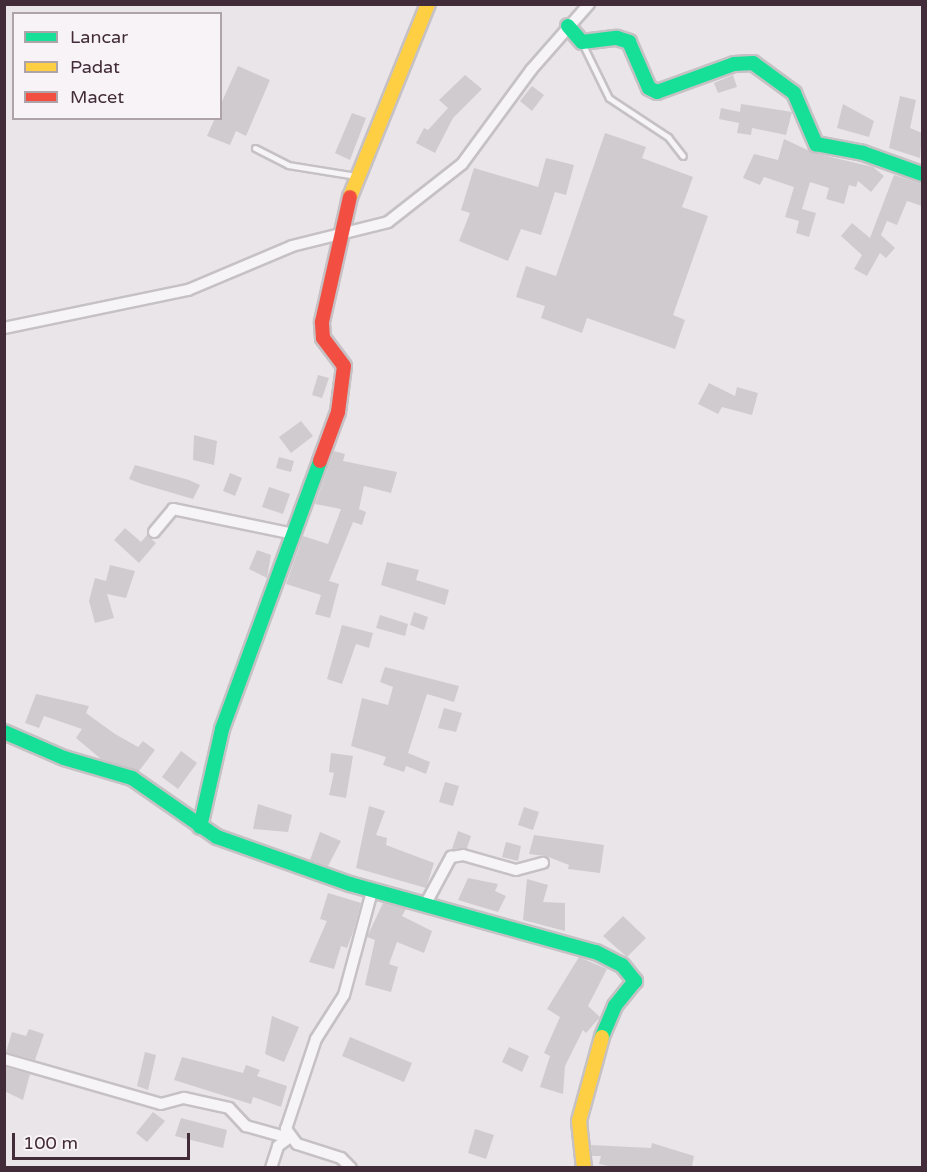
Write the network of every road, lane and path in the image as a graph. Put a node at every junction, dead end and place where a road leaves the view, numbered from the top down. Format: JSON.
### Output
{"nodes":[{"id":1,"x":428,"y":4,"type":"edge"},
{"id":2,"x":589,"y":4,"type":"edge"},
{"id":3,"x":568,"y":26,"type":"junction"},
{"id":4,"x":582,"y":42,"type":"junction"},
{"id":5,"x":255,"y":148,"type":"dead end"},
{"id":6,"x":683,"y":156,"type":"dead end"},
{"id":7,"x":922,"y":174,"type":"edge"},
{"id":8,"x":356,"y":176,"type":"junction"},
{"id":9,"x":339,"y":235,"type":"junction"},
{"id":10,"x":4,"y":328,"type":"edge"},
{"id":11,"x":154,"y":532,"type":"dead end"},
{"id":12,"x":294,"y":534,"type":"junction"},
{"id":13,"x":4,"y":732,"type":"edge"},
{"id":14,"x":200,"y":827,"type":"junction"},
{"id":15,"x":543,"y":863,"type":"dead end"},
{"id":16,"x":372,"y":891,"type":"junction"},
{"id":17,"x":425,"y":905,"type":"junction"},
{"id":18,"x":4,"y":1059,"type":"edge"},
{"id":19,"x":289,"y":1138,"type":"junction"},
{"id":20,"x":272,"y":1167,"type":"edge"},
{"id":21,"x":351,"y":1167,"type":"edge"},
{"id":22,"x":584,"y":1167,"type":"edge"}],
"edges":[{"from":1,"to":8,"type":"street"},
{"from":2,"to":3,"type":"street"},
{"from":3,"to":4,"type":"street"},
{"from":3,"to":9,"type":"street"},
{"from":4,"to":6,"type":"lane"},
{"from":4,"to":7,"type":"street"},
{"from":5,"to":8,"type":"lane"},
{"from":8,"to":9,"type":"street"},
{"from":9,"to":10,"type":"street"},
{"from":9,"to":12,"type":"street"},
{"from":11,"to":12,"type":"street"},
{"from":12,"to":14,"type":"street"},
{"from":13,"to":14,"type":"street"},
{"from":14,"to":16,"type":"street"},
{"from":15,"to":17,"type":"street"},
{"from":16,"to":17,"type":"street"},
{"from":16,"to":19,"type":"street"},
{"from":17,"to":22,"type":"street"},
{"from":18,"to":19,"type":"street"},
{"from":19,"to":20,"type":"street"},
{"from":19,"to":21,"type":"street"}]}
